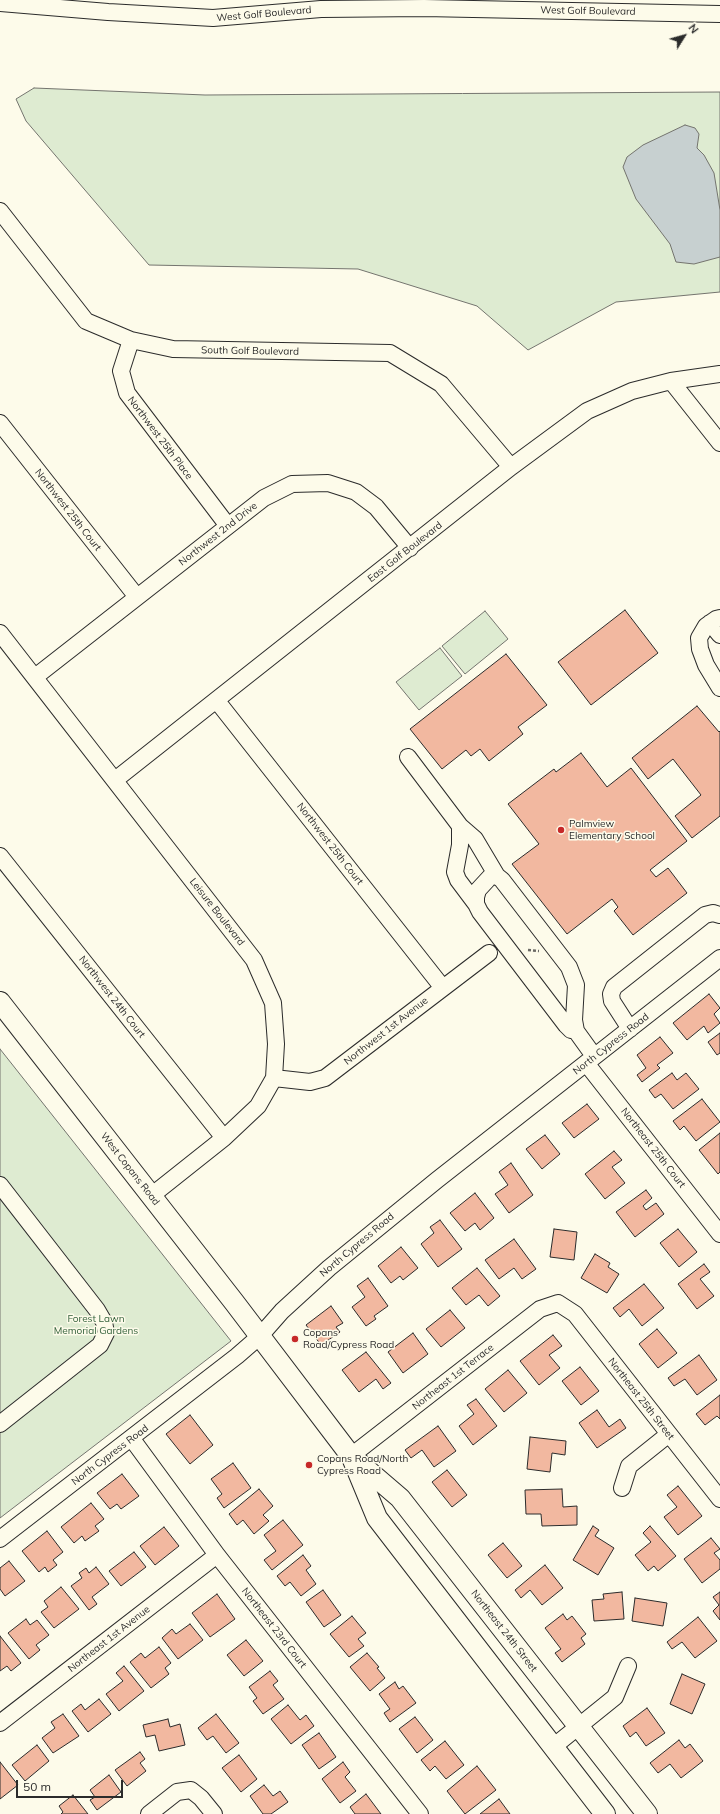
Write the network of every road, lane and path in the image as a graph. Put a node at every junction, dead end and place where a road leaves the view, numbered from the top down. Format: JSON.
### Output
{"nodes":[{"id":1,"x":0,"y":3,"type":"edge"},
{"id":2,"x":424,"y":4,"type":"edge"},
{"id":3,"x":103,"y":6,"type":"edge"},
{"id":4,"x":696,"y":7,"type":"edge"},
{"id":5,"x":720,"y":14,"type":"edge"},
{"id":6,"x":0,"y":211,"type":"edge"},
{"id":7,"x":131,"y":340,"type":"junction"},
{"id":8,"x":720,"y":374,"type":"edge"},
{"id":9,"x":671,"y":381,"type":"junction"},
{"id":10,"x":0,"y":423,"type":"edge"},
{"id":11,"x":720,"y":443,"type":"edge"},
{"id":12,"x":511,"y":467,"type":"junction"},
{"id":13,"x":228,"y":526,"type":"junction"},
{"id":14,"x":410,"y":548,"type":"junction"},
{"id":15,"x":137,"y":597,"type":"junction"},
{"id":16,"x":717,"y":625,"type":"edge"},
{"id":17,"x":0,"y":632,"type":"edge"},
{"id":18,"x":35,"y":677,"type":"junction"},
{"id":19,"x":720,"y":688,"type":"edge"},
{"id":20,"x":217,"y":700,"type":"junction"},
{"id":21,"x":408,"y":757,"type":"dead end"},
{"id":22,"x":115,"y":780,"type":"junction"},
{"id":23,"x":460,"y":826,"type":"junction"},
{"id":24,"x":0,"y":856,"type":"edge"},
{"id":25,"x":497,"y":876,"type":"junction"},
{"id":26,"x":476,"y":904,"type":"junction"},
{"id":27,"x":720,"y":915,"type":"edge"},
{"id":28,"x":489,"y":952,"type":"dead end"},
{"id":29,"x":719,"y":961,"type":"edge"},
{"id":30,"x":442,"y":988,"type":"junction"},
{"id":31,"x":0,"y":1002,"type":"edge"},
{"id":32,"x":576,"y":1002,"type":"junction"},
{"id":33,"x":552,"y":1005,"type":"junction"},
{"id":34,"x":630,"y":1029,"type":"junction"},
{"id":35,"x":576,"y":1031,"type":"junction"},
{"id":36,"x":590,"y":1060,"type":"junction"},
{"id":37,"x":274,"y":1078,"type":"junction"},
{"id":38,"x":224,"y":1138,"type":"junction"},
{"id":39,"x":0,"y":1185,"type":"edge"},
{"id":40,"x":151,"y":1196,"type":"junction"},
{"id":41,"x":5,"y":1203,"type":"edge"},
{"id":42,"x":720,"y":1234,"type":"edge"},
{"id":43,"x":558,"y":1303,"type":"joint"},
{"id":44,"x":260,"y":1336,"type":"junction"},
{"id":45,"x":0,"y":1424,"type":"edge"},
{"id":46,"x":669,"y":1434,"type":"junction"},
{"id":47,"x":132,"y":1439,"type":"junction"},
{"id":48,"x":351,"y":1456,"type":"junction"},
{"id":49,"x":622,"y":1488,"type":"dead end"},
{"id":50,"x":720,"y":1499,"type":"edge"},
{"id":51,"x":0,"y":1539,"type":"edge"},
{"id":52,"x":217,"y":1555,"type":"junction"},
{"id":53,"x":628,"y":1666,"type":"dead end"},
{"id":54,"x":0,"y":1723,"type":"edge"},
{"id":55,"x":578,"y":1727,"type":"junction"},
{"id":56,"x":553,"y":1747,"type":"junction"},
{"id":57,"x":149,"y":1814,"type":"edge"},
{"id":58,"x":214,"y":1814,"type":"edge"},
{"id":59,"x":420,"y":1814,"type":"edge"},
{"id":60,"x":605,"y":1814,"type":"edge"},
{"id":61,"x":647,"y":1814,"type":"edge"}],
"edges":[{"from":1,"to":3,"type":"street","name":"West Golf Boulevard"},
{"from":2,"to":3,"type":"street","name":"West Golf Boulevard"},
{"from":2,"to":4,"type":"street","name":"West Golf Boulevard"},
{"from":4,"to":5,"type":"street","name":"West Golf Boulevard"},
{"from":6,"to":7,"type":"street","name":"South Golf Boulevard"},
{"from":7,"to":12,"type":"street","name":"South Golf Boulevard"},
{"from":7,"to":13,"type":"street","name":"Northwest 25th Place"},
{"from":8,"to":9,"type":"street","name":"East Golf Boulevard"},
{"from":9,"to":11,"type":"street"},
{"from":9,"to":12,"type":"street","name":"East Golf Boulevard"},
{"from":10,"to":15,"type":"street","name":"Northwest 25th Court"},
{"from":12,"to":14,"type":"street","name":"East Golf Boulevard"},
{"from":13,"to":14,"type":"street","name":"Northwest 2nd Drive"},
{"from":13,"to":15,"type":"street","name":"Northwest 2nd Drive"},
{"from":14,"to":20,"type":"street","name":"East Golf Boulevard"},
{"from":15,"to":18,"type":"street","name":"Northwest 2nd Drive"},
{"from":16,"to":19,"type":"street"},
{"from":17,"to":18,"type":"street","name":"Leisure Boulevard"},
{"from":18,"to":22,"type":"street","name":"Leisure Boulevard"},
{"from":20,"to":22,"type":"street","name":"East Golf Boulevard"},
{"from":20,"to":30,"type":"street","name":"Northwest 25th Court"},
{"from":21,"to":23,"type":"street"},
{"from":22,"to":37,"type":"street","name":"Leisure Boulevard"},
{"from":23,"to":25,"type":"street"},
{"from":23,"to":26,"type":"street","name":"Northeast 25th Court"},
{"from":24,"to":38,"type":"street","name":"Northwest 24th Court"},
{"from":25,"to":26,"type":"street"},
{"from":25,"to":32,"type":"street"},
{"from":26,"to":33,"type":"street","name":"Northeast 25th Court"},
{"from":27,"to":34,"type":"street"},
{"from":28,"to":30,"type":"street","name":"Northwest 1st Avenue"},
{"from":29,"to":34,"type":"street","name":"North Cypress Road"},
{"from":30,"to":37,"type":"street","name":"Northwest 1st Avenue"},
{"from":31,"to":40,"type":"main road","name":"West Copans Road"},
{"from":32,"to":33,"type":"street"},
{"from":32,"to":35,"type":"street"},
{"from":33,"to":35,"type":"street","name":"Northeast 25th Court"},
{"from":34,"to":36,"type":"street","name":"North Cypress Road"},
{"from":35,"to":36,"type":"street","name":"Northeast 25th Court"},
{"from":36,"to":42,"type":"street","name":"Northeast 25th Court"},
{"from":36,"to":44,"type":"street","name":"North Cypress Road"},
{"from":37,"to":38,"type":"street","name":"Leisure Boulevard"},
{"from":38,"to":40,"type":"street","name":"Leisure Boulevard"},
{"from":39,"to":41,"type":"street"},
{"from":40,"to":44,"type":"main road","name":"West Copans Road"},
{"from":41,"to":45,"type":"street"},
{"from":43,"to":46,"type":"street","name":"Northeast 25th Street"},
{"from":43,"to":48,"type":"street","name":"Northeast 1st Terrace"},
{"from":44,"to":47,"type":"street","name":"North Cypress Road"},
{"from":44,"to":48,"type":"main road","name":"Northeast 24th Street"},
{"from":46,"to":49,"type":"street"},
{"from":46,"to":50,"type":"street","name":"Northeast 25th Street"},
{"from":47,"to":51,"type":"street","name":"North Cypress Road"},
{"from":47,"to":52,"type":"street","name":"Northeast 23rd Court"},
{"from":48,"to":55,"type":"main road","name":"Northeast 24th Street"},
{"from":48,"to":56,"type":"main road","name":"Northeast 24th Street"},
{"from":52,"to":54,"type":"street","name":"Northeast 1st Avenue"},
{"from":52,"to":59,"type":"street","name":"Northeast 23rd Court"},
{"from":53,"to":55,"type":"street"},
{"from":55,"to":56,"type":"street"},
{"from":55,"to":61,"type":"main road","name":"Northeast 24th Street"},
{"from":56,"to":60,"type":"main road","name":"Northeast 24th Street"},
{"from":57,"to":58,"type":"street"}]}
